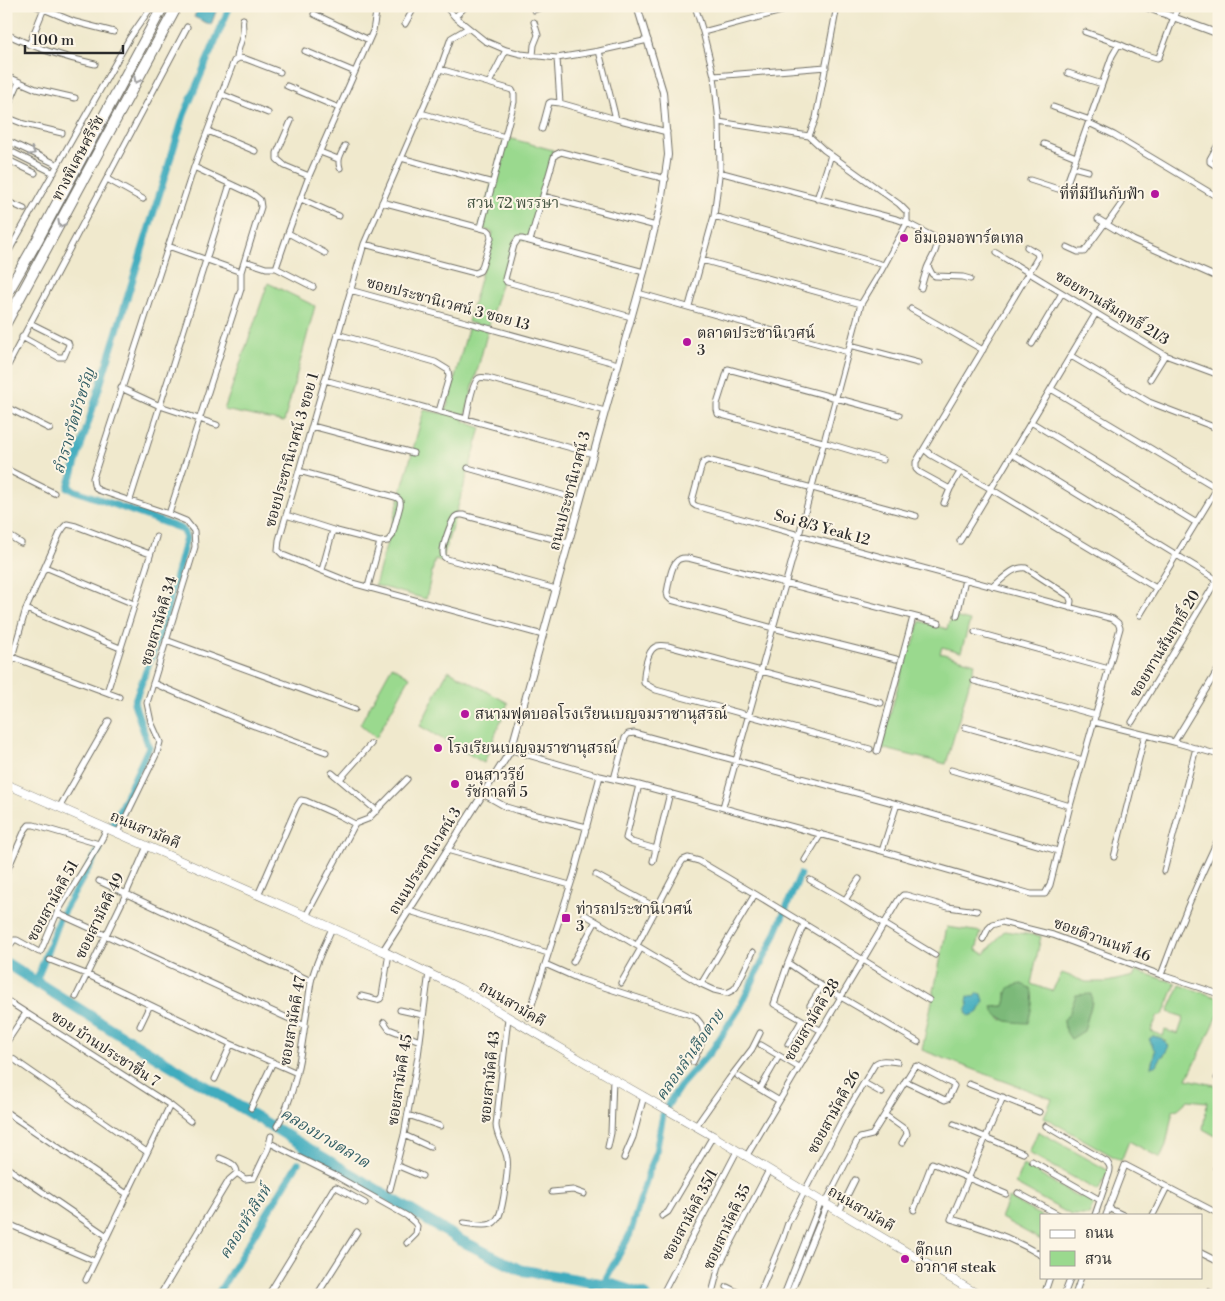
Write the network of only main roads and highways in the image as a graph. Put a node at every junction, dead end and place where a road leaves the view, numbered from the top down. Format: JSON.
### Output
{"nodes":[{"id":1,"x":164,"y":6,"type":"edge"},
{"id":2,"x":176,"y":6,"type":"edge"},
{"id":3,"x":6,"y":295,"type":"edge"},
{"id":4,"x":6,"y":323,"type":"edge"},
{"id":5,"x":6,"y":784,"type":"edge"},
{"id":6,"x":979,"y":1295,"type":"edge"}],
"edges":[{"from":1,"to":3,"type":"highway","name":"ทางพิเศษศรีรัช"},
{"from":2,"to":4,"type":"highway","name":"ทางพิเศษศรีรัช","one_way":true},
{"from":5,"to":6,"type":"main road","name":"ถนนสามัคคี"}]}
